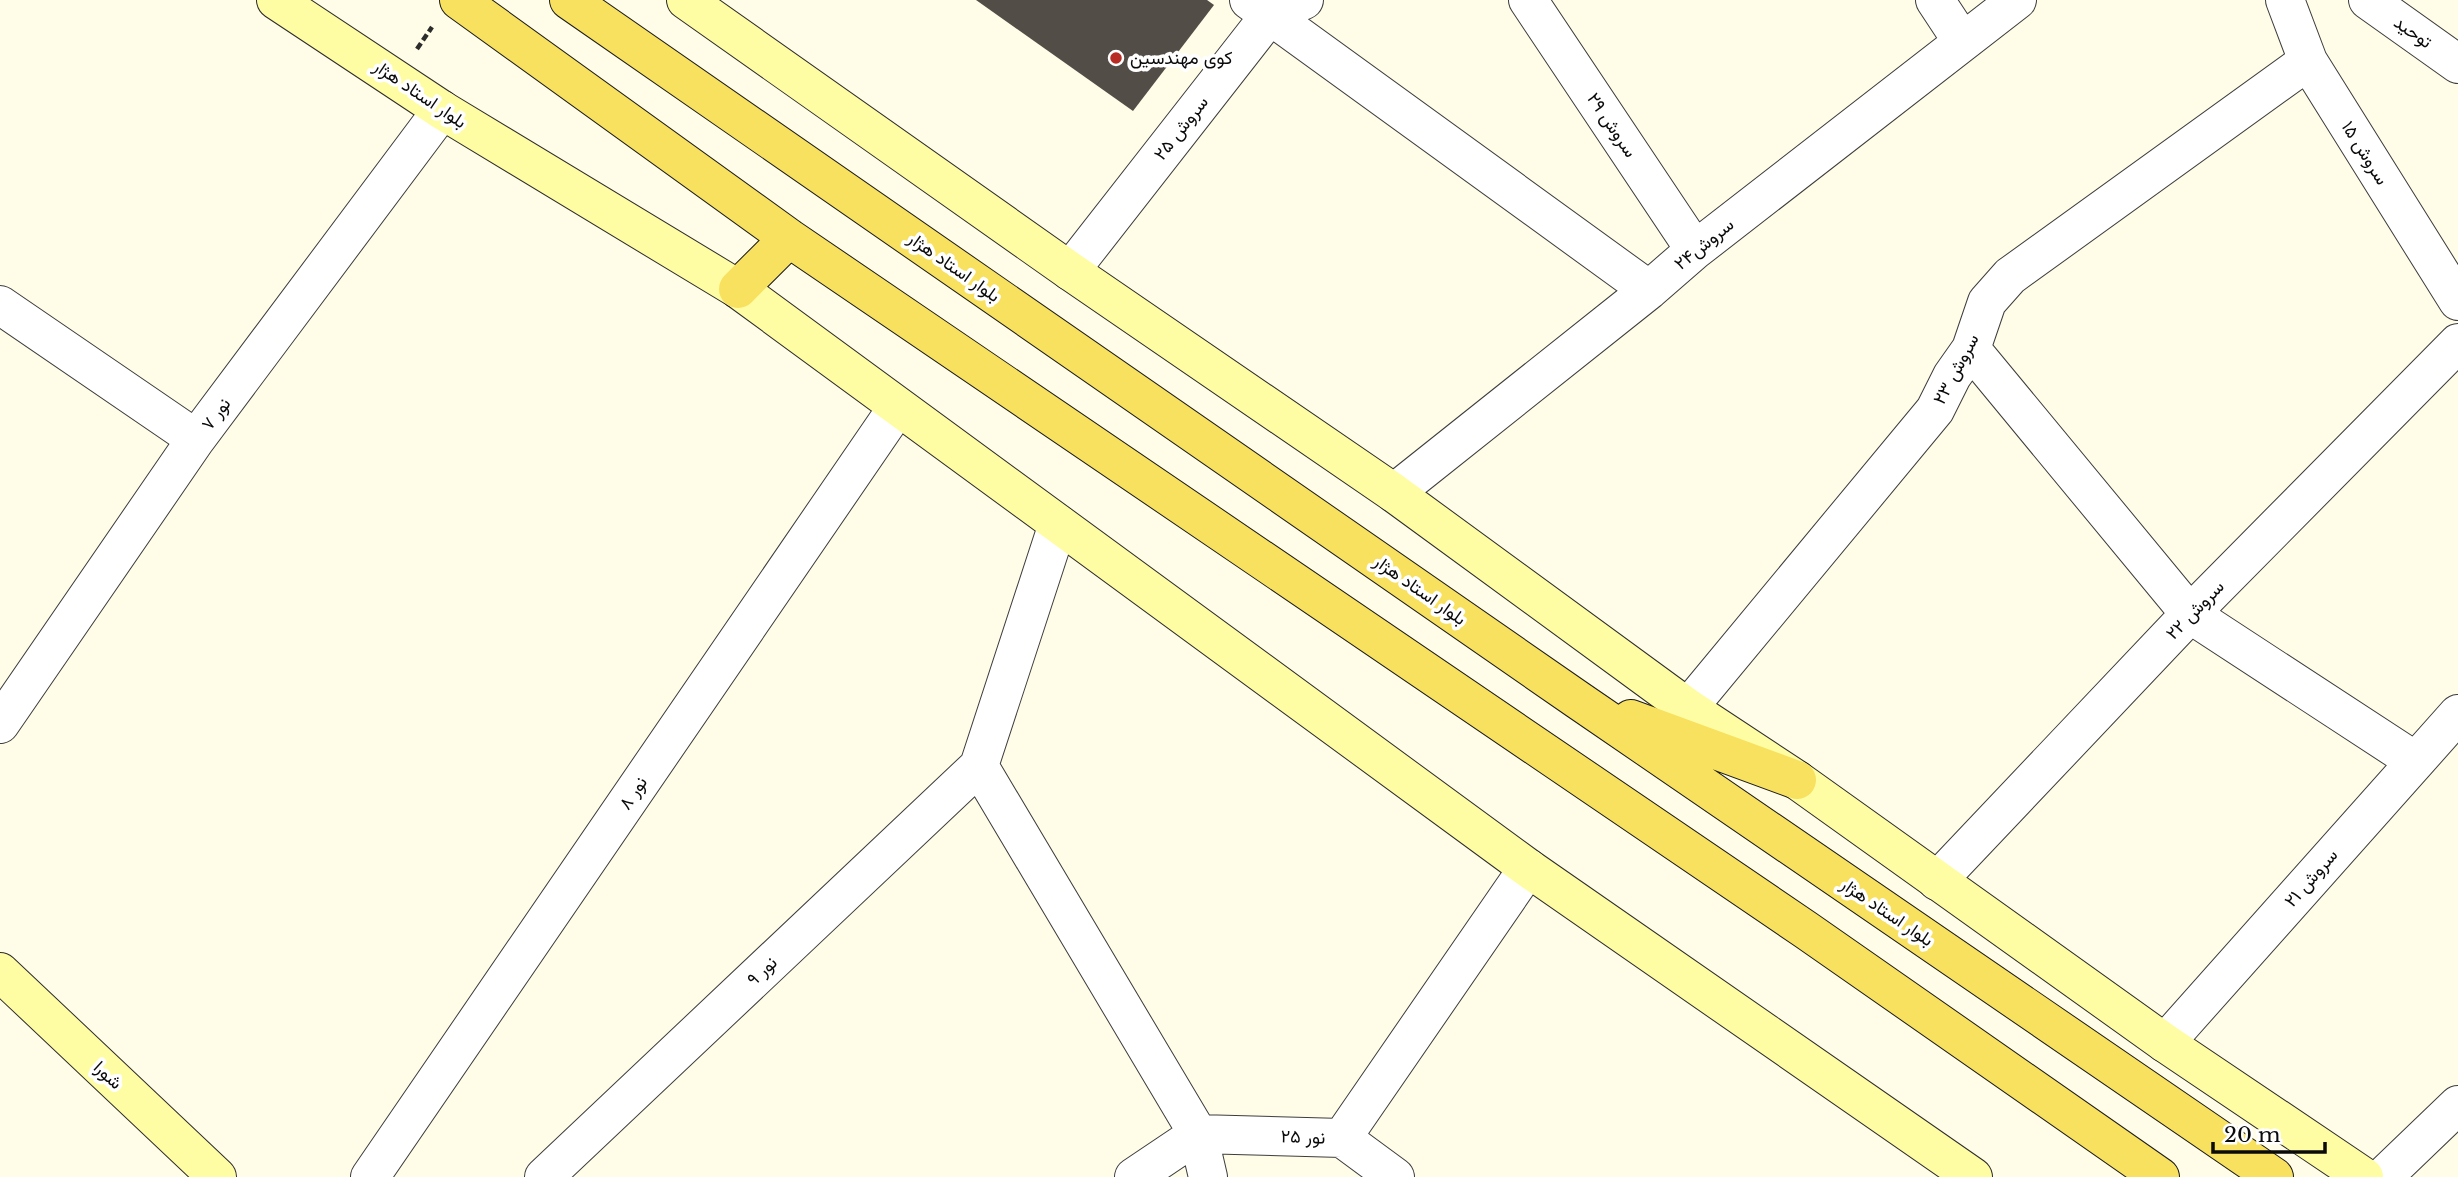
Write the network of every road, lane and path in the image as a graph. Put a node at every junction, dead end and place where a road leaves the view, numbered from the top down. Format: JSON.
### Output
{"nodes":[{"id":1,"x":276,"y":0,"type":"edge"},
{"id":2,"x":569,"y":0,"type":"edge"},
{"id":3,"x":686,"y":0,"type":"edge"},
{"id":4,"x":1304,"y":0,"type":"edge"},
{"id":5,"x":1528,"y":0,"type":"edge"},
{"id":6,"x":1934,"y":0,"type":"edge"},
{"id":7,"x":2017,"y":0,"type":"edge"},
{"id":8,"x":2285,"y":0,"type":"edge"},
{"id":9,"x":2368,"y":0,"type":"edge"},
{"id":10,"x":1260,"y":8,"type":"edge"},
{"id":11,"x":447,"y":11,"type":"edge"},
{"id":12,"x":1962,"y":41,"type":"junction"},
{"id":13,"x":2308,"y":61,"type":"junction"},
{"id":14,"x":2458,"y":64,"type":"edge"},
{"id":15,"x":397,"y":79,"type":"junction"},
{"id":16,"x":442,"y":110,"type":"junction"},
{"id":17,"x":789,"y":238,"type":"junction"},
{"id":18,"x":1695,"y":250,"type":"junction"},
{"id":19,"x":1070,"y":271,"type":"junction"},
{"id":20,"x":738,"y":289,"type":"junction"},
{"id":21,"x":1649,"y":290,"type":"junction"},
{"id":22,"x":2458,"y":301,"type":"edge"},
{"id":23,"x":0,"y":305,"type":"edge"},
{"id":24,"x":2458,"y":343,"type":"edge"},
{"id":25,"x":1971,"y":349,"type":"junction"},
{"id":26,"x":897,"y":408,"type":"junction"},
{"id":27,"x":197,"y":439,"type":"junction"},
{"id":28,"x":1394,"y":494,"type":"junction"},
{"id":29,"x":1058,"y":524,"type":"junction"},
{"id":30,"x":2190,"y":614,"type":"junction"},
{"id":31,"x":1578,"y":699,"type":"junction"},
{"id":32,"x":1688,"y":708,"type":"junction"},
{"id":33,"x":2458,"y":714,"type":"edge"},
{"id":34,"x":0,"y":724,"type":"edge"},
{"id":35,"x":2414,"y":761,"type":"junction"},
{"id":36,"x":979,"y":766,"type":"junction"},
{"id":37,"x":1797,"y":780,"type":"junction"},
{"id":38,"x":1528,"y":868,"type":"junction"},
{"id":39,"x":1937,"y":881,"type":"junction"},
{"id":40,"x":0,"y":972,"type":"edge"},
{"id":41,"x":2165,"y":1043,"type":"junction"},
{"id":42,"x":2458,"y":1105,"type":"edge"},
{"id":43,"x":1198,"y":1134,"type":"junction"},
{"id":44,"x":1342,"y":1138,"type":"junction"},
{"id":45,"x":217,"y":1177,"type":"edge"},
{"id":46,"x":370,"y":1177,"type":"edge"},
{"id":47,"x":544,"y":1177,"type":"edge"},
{"id":48,"x":1134,"y":1177,"type":"edge"},
{"id":49,"x":1208,"y":1177,"type":"edge"},
{"id":50,"x":1395,"y":1177,"type":"edge"},
{"id":51,"x":1973,"y":1177,"type":"edge"},
{"id":52,"x":2160,"y":1177,"type":"edge"},
{"id":53,"x":2274,"y":1177,"type":"edge"},
{"id":54,"x":2364,"y":1177,"type":"edge"},
{"id":55,"x":2383,"y":1177,"type":"edge"}],
"edges":[{"from":1,"to":15,"type":"main road","name":"بلوار استاد هژار"},
{"from":2,"to":31,"type":"main road","name":"بلوار استاد هژار"},
{"from":3,"to":19,"type":"main road"},
{"from":4,"to":10,"type":"street","name":"سروش ۲۵"},
{"from":5,"to":18,"type":"street","name":"سروش ۲۹"},
{"from":6,"to":12,"type":"street"},
{"from":7,"to":12,"type":"street","name":"سروش۲۴"},
{"from":8,"to":13,"type":"street","name":"سروش ۱۵"},
{"from":9,"to":14,"type":"street","name":"توحید"},
{"from":10,"to":19,"type":"street","name":"سروش ۲۵"},
{"from":10,"to":21,"type":"street"},
{"from":11,"to":15,"type":"path"},
{"from":11,"to":17,"type":"main road"},
{"from":12,"to":18,"type":"street","name":"سروش۲۴"},
{"from":13,"to":22,"type":"street","name":"سروش ۱۵"},
{"from":13,"to":25,"type":"street","name":"سروش ۲۳"},
{"from":15,"to":16,"type":"main road","name":"بلوار استاد هژار"},
{"from":16,"to":20,"type":"main road","name":"بلوار استاد هژار"},
{"from":16,"to":27,"type":"street","name":"نور ۷"},
{"from":17,"to":20,"type":"main road"},
{"from":17,"to":52,"type":"main road"},
{"from":18,"to":21,"type":"street","name":"سروش۲۴"},
{"from":19,"to":28,"type":"main road"},
{"from":20,"to":26,"type":"main road","name":"بلوار استاد هژار"},
{"from":21,"to":28,"type":"street","name":"سروش۲۴"},
{"from":23,"to":27,"type":"street"},
{"from":24,"to":30,"type":"street","name":"سروش ۲۲"},
{"from":25,"to":30,"type":"street"},
{"from":25,"to":32,"type":"street","name":"سروش ۲۳"},
{"from":26,"to":29,"type":"main road","name":"بلوار استاد هژار"},
{"from":26,"to":46,"type":"street","name":"نور ۸"},
{"from":27,"to":34,"type":"street","name":"نور ۷"},
{"from":28,"to":32,"type":"main road"},
{"from":29,"to":36,"type":"street"},
{"from":29,"to":38,"type":"main road","name":"بلوار استاد هژار"},
{"from":30,"to":35,"type":"street"},
{"from":30,"to":39,"type":"street","name":"سروش ۲۲"},
{"from":31,"to":37,"type":"main road"},
{"from":31,"to":53,"type":"main road","name":"بلوار استاد هژار"},
{"from":32,"to":37,"type":"main road"},
{"from":33,"to":35,"type":"street","name":"سروش ۲۱"},
{"from":35,"to":41,"type":"street","name":"سروش ۲۱"},
{"from":36,"to":43,"type":"street"},
{"from":36,"to":47,"type":"street","name":"نور ۹"},
{"from":37,"to":39,"type":"main road"},
{"from":38,"to":44,"type":"street"},
{"from":38,"to":51,"type":"main road","name":"بلوار استاد هژار"},
{"from":39,"to":41,"type":"main road"},
{"from":40,"to":45,"type":"main road","name":"شورا"},
{"from":41,"to":54,"type":"main road"},
{"from":42,"to":55,"type":"street"},
{"from":43,"to":44,"type":"street","name":"نور ۲۵"},
{"from":43,"to":48,"type":"street"},
{"from":43,"to":49,"type":"street"},
{"from":44,"to":50,"type":"street","name":"نور ۲۵"}]}
